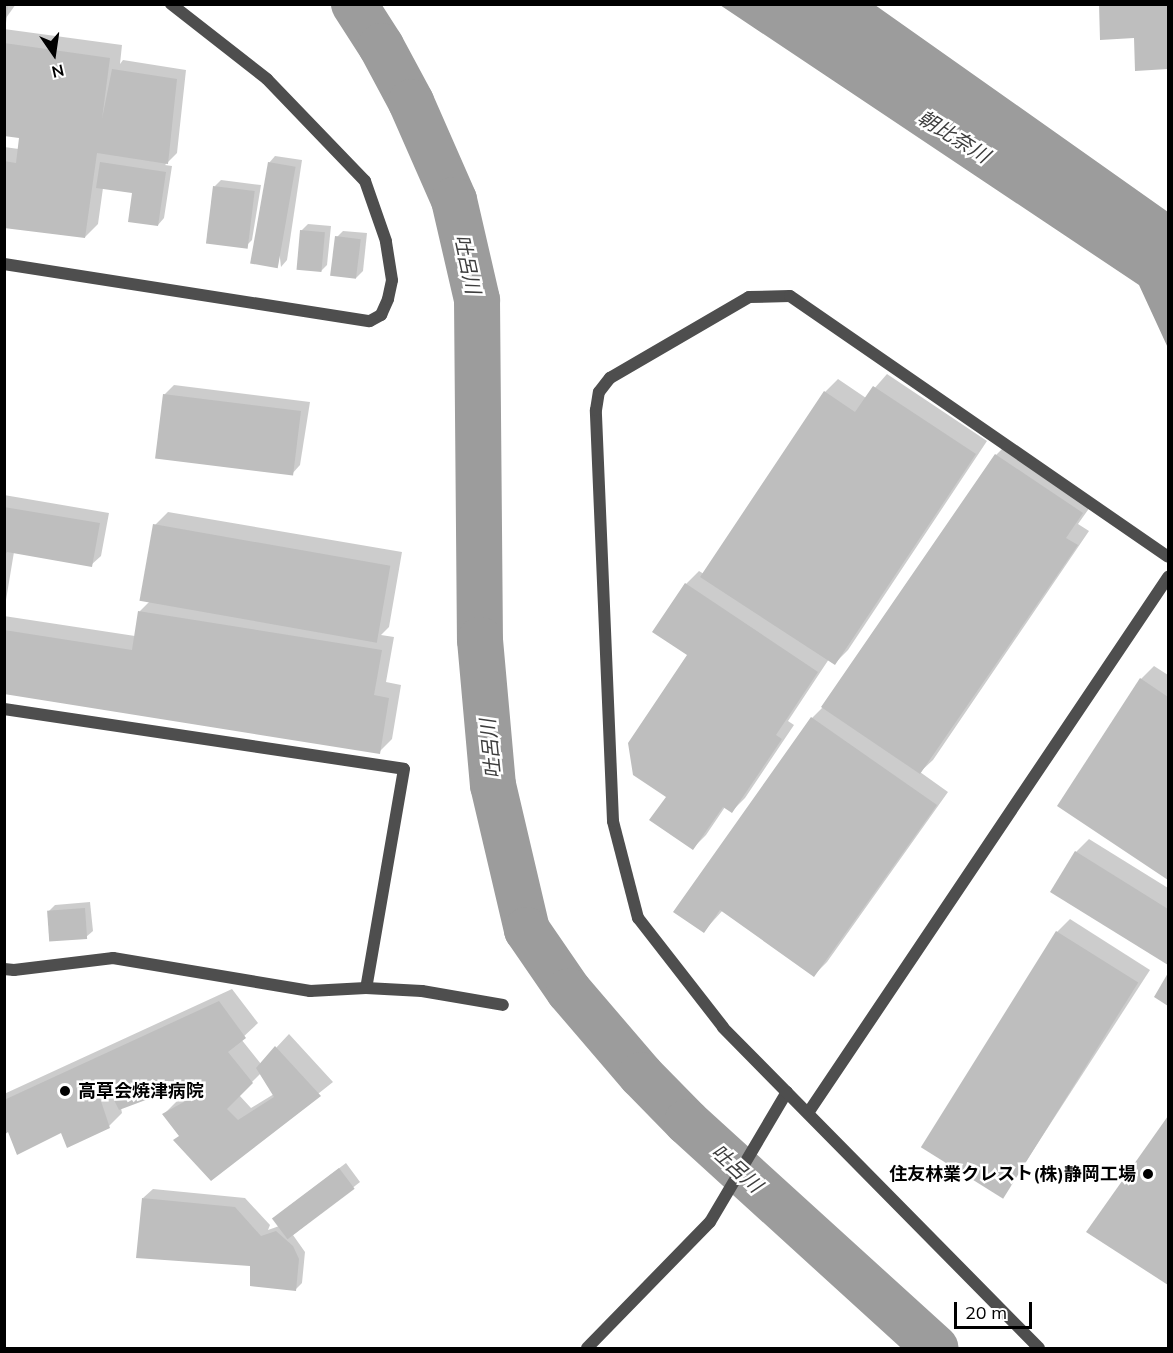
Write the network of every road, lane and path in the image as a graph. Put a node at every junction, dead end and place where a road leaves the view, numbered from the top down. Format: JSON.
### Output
{"nodes":[{"id":1,"x":171,"y":4,"type":"edge"},
{"id":2,"x":4,"y":264,"type":"edge"},
{"id":3,"x":1168,"y":558,"type":"edge"},
{"id":4,"x":1168,"y":577,"type":"edge"},
{"id":5,"x":4,"y":709,"type":"edge"},
{"id":6,"x":4,"y":969,"type":"edge"},
{"id":7,"x":366,"y":988,"type":"junction"},
{"id":8,"x":503,"y":1005,"type":"dead end"},
{"id":9,"x":787,"y":1092,"type":"junction"},
{"id":10,"x":808,"y":1113,"type":"junction"},
{"id":11,"x":587,"y":1348,"type":"edge"},
{"id":12,"x":1039,"y":1348,"type":"edge"}],
"edges":[{"from":1,"to":2,"type":"street"},
{"from":3,"to":9,"type":"street"},
{"from":4,"to":10,"type":"street"},
{"from":5,"to":7,"type":"street"},
{"from":6,"to":7,"type":"street"},
{"from":7,"to":8,"type":"street"},
{"from":9,"to":10,"type":"street"},
{"from":9,"to":11,"type":"street"},
{"from":10,"to":12,"type":"street"}]}
